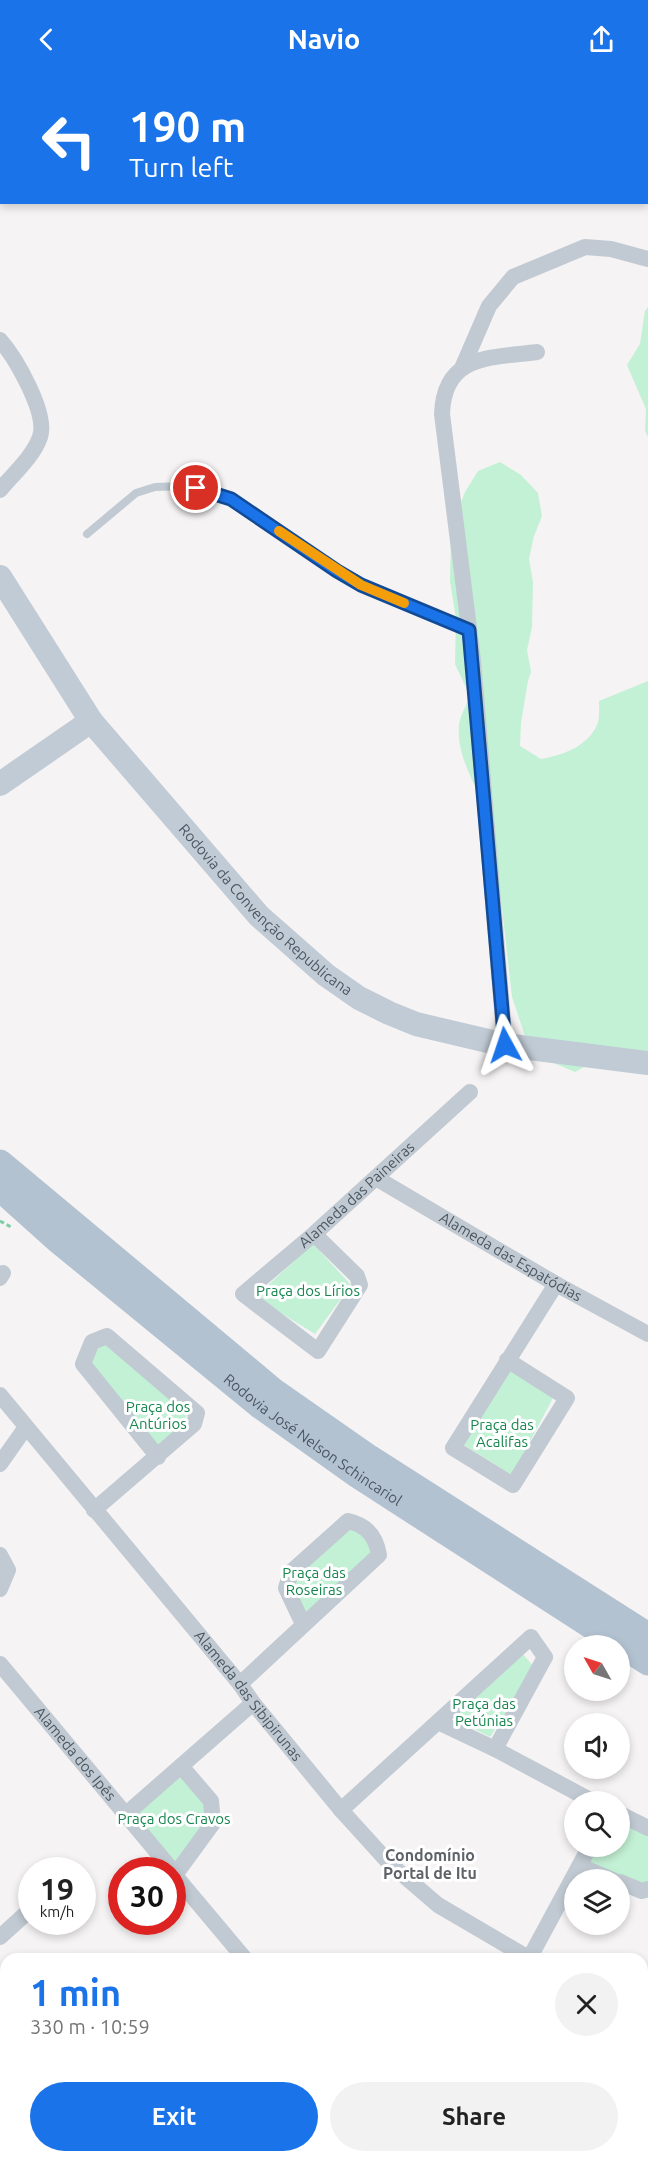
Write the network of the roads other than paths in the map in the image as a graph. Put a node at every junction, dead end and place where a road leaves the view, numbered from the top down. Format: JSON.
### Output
{"nodes":[{"id":1,"x":648,"y":259,"type":"edge"},
{"id":2,"x":0,"y":340,"type":"edge"},
{"id":3,"x":537,"y":352,"type":"dead end"},
{"id":4,"x":464,"y":366,"type":"junction"},
{"id":5,"x":0,"y":490,"type":"edge"},
{"id":6,"x":87,"y":534,"type":"dead end"},
{"id":7,"x":0,"y":577,"type":"edge"},
{"id":8,"x":469,"y":630,"type":"junction"},
{"id":9,"x":91,"y":721,"type":"junction"},
{"id":10,"x":0,"y":784,"type":"edge"},
{"id":11,"x":505,"y":1045,"type":"junction"},
{"id":12,"x":648,"y":1063,"type":"edge"},
{"id":13,"x":470,"y":1092,"type":"dead end"},
{"id":14,"x":0,"y":1163,"type":"edge"},
{"id":15,"x":376,"y":1178,"type":"junction"},
{"id":16,"x":0,"y":1188,"type":"edge"},
{"id":17,"x":314,"y":1234,"type":"junction"},
{"id":18,"x":556,"y":1284,"type":"junction"},
{"id":19,"x":648,"y":1334,"type":"edge"},
{"id":20,"x":507,"y":1360,"type":"junction"},
{"id":21,"x":0,"y":1395,"type":"edge"},
{"id":22,"x":26,"y":1427,"type":"junction"},
{"id":23,"x":158,"y":1457,"type":"junction"},
{"id":24,"x":0,"y":1464,"type":"edge"},
{"id":25,"x":94,"y":1510,"type":"junction"},
{"id":26,"x":0,"y":1555,"type":"edge"},
{"id":27,"x":0,"y":1589,"type":"edge"},
{"id":28,"x":303,"y":1624,"type":"junction"},
{"id":29,"x":648,"y":1636,"type":"edge"},
{"id":30,"x":648,"y":1662,"type":"edge"},
{"id":31,"x":0,"y":1664,"type":"edge"},
{"id":32,"x":240,"y":1684,"type":"junction"},
{"id":33,"x":253,"y":1703,"type":"junction"},
{"id":34,"x":438,"y":1722,"type":"junction"},
{"id":35,"x":495,"y":1749,"type":"junction"},
{"id":36,"x":181,"y":1766,"type":"junction"},
{"id":37,"x":573,"y":1791,"type":"edge"},
{"id":38,"x":341,"y":1810,"type":"junction"},
{"id":39,"x":126,"y":1815,"type":"junction"},
{"id":40,"x":630,"y":1819,"type":"edge"},
{"id":41,"x":648,"y":1828,"type":"edge"},
{"id":42,"x":161,"y":1857,"type":"edge"},
{"id":43,"x":186,"y":1857,"type":"edge"},
{"id":44,"x":584,"y":1857,"type":"edge"},
{"id":45,"x":580,"y":1866,"type":"junction"},
{"id":46,"x":587,"y":1869,"type":"edge"},
{"id":47,"x":630,"y":1886,"type":"edge"},
{"id":48,"x":186,"y":1888,"type":"edge"},
{"id":49,"x":648,"y":1889,"type":"edge"},
{"id":50,"x":18,"y":1921,"type":"edge"},
{"id":51,"x":0,"y":1937,"type":"edge"},
{"id":52,"x":240,"y":1953,"type":"edge"},
{"id":53,"x":520,"y":1953,"type":"edge"},
{"id":54,"x":533,"y":1953,"type":"edge"}],
"edges":[{"from":1,"to":4,"type":"street"},
{"from":2,"to":5,"type":"street"},
{"from":3,"to":4,"type":"street"},
{"from":4,"to":8,"type":"street"},
{"from":6,"to":8,"type":"lane"},
{"from":7,"to":9,"type":"main road","name":"Rodovia da Convenção Republicana"},
{"from":8,"to":11,"type":"street"},
{"from":9,"to":10,"type":"main road"},
{"from":9,"to":11,"type":"main road","name":"Rodovia da Convenção Republicana"},
{"from":11,"to":12,"type":"main road","name":"Rodovia da Convenção Republicana"},
{"from":13,"to":15,"type":"street","name":"Alameda das Paineiras"},
{"from":14,"to":29,"type":"main road","name":"Rodovia José Nelson Schincariol"},
{"from":15,"to":17,"type":"street","name":"Alameda das Paineiras"},
{"from":15,"to":18,"type":"street","name":"Alameda das Espatódias"},
{"from":16,"to":30,"type":"main road","name":"Rodovia José Nelson Schincariol"},
{"from":17,"to":17,"type":"street","name":"Alameda das Paineiras"},
{"from":18,"to":19,"type":"street","name":"Alameda das Espatódias"},
{"from":18,"to":20,"type":"street"},
{"from":20,"to":20,"type":"street"},
{"from":21,"to":22,"type":"street","name":"Alameda das Sibipirunas"},
{"from":22,"to":24,"type":"street"},
{"from":22,"to":25,"type":"street","name":"Alameda das Sibipirunas"},
{"from":23,"to":23,"type":"street"},
{"from":23,"to":25,"type":"street"},
{"from":25,"to":32,"type":"street","name":"Alameda das Sibipirunas"},
{"from":26,"to":27,"type":"street"},
{"from":28,"to":28,"type":"street"},
{"from":28,"to":32,"type":"street"},
{"from":31,"to":39,"type":"street","name":"Alameda dos Ipês"},
{"from":32,"to":33,"type":"street","name":"Alameda das Sibipirunas"},
{"from":33,"to":36,"type":"street"},
{"from":33,"to":38,"type":"street","name":"Alameda das Sibipirunas"},
{"from":34,"to":35,"type":"street"},
{"from":34,"to":35,"type":"street"},
{"from":34,"to":38,"type":"street"},
{"from":35,"to":37,"type":"street"},
{"from":36,"to":39,"type":"street"},
{"from":36,"to":43,"type":"street"},
{"from":38,"to":53,"type":"street","name":"Alameda das Sibipirunas"},
{"from":39,"to":42,"type":"street","name":"Alameda dos Ipês"},
{"from":40,"to":41,"type":"street"},
{"from":44,"to":45,"type":"street"},
{"from":45,"to":46,"type":"street"},
{"from":45,"to":54,"type":"street"},
{"from":47,"to":49,"type":"street"},
{"from":48,"to":52,"type":"street","name":"Alameda dos Ipês"},
{"from":50,"to":51,"type":"street"}]}
